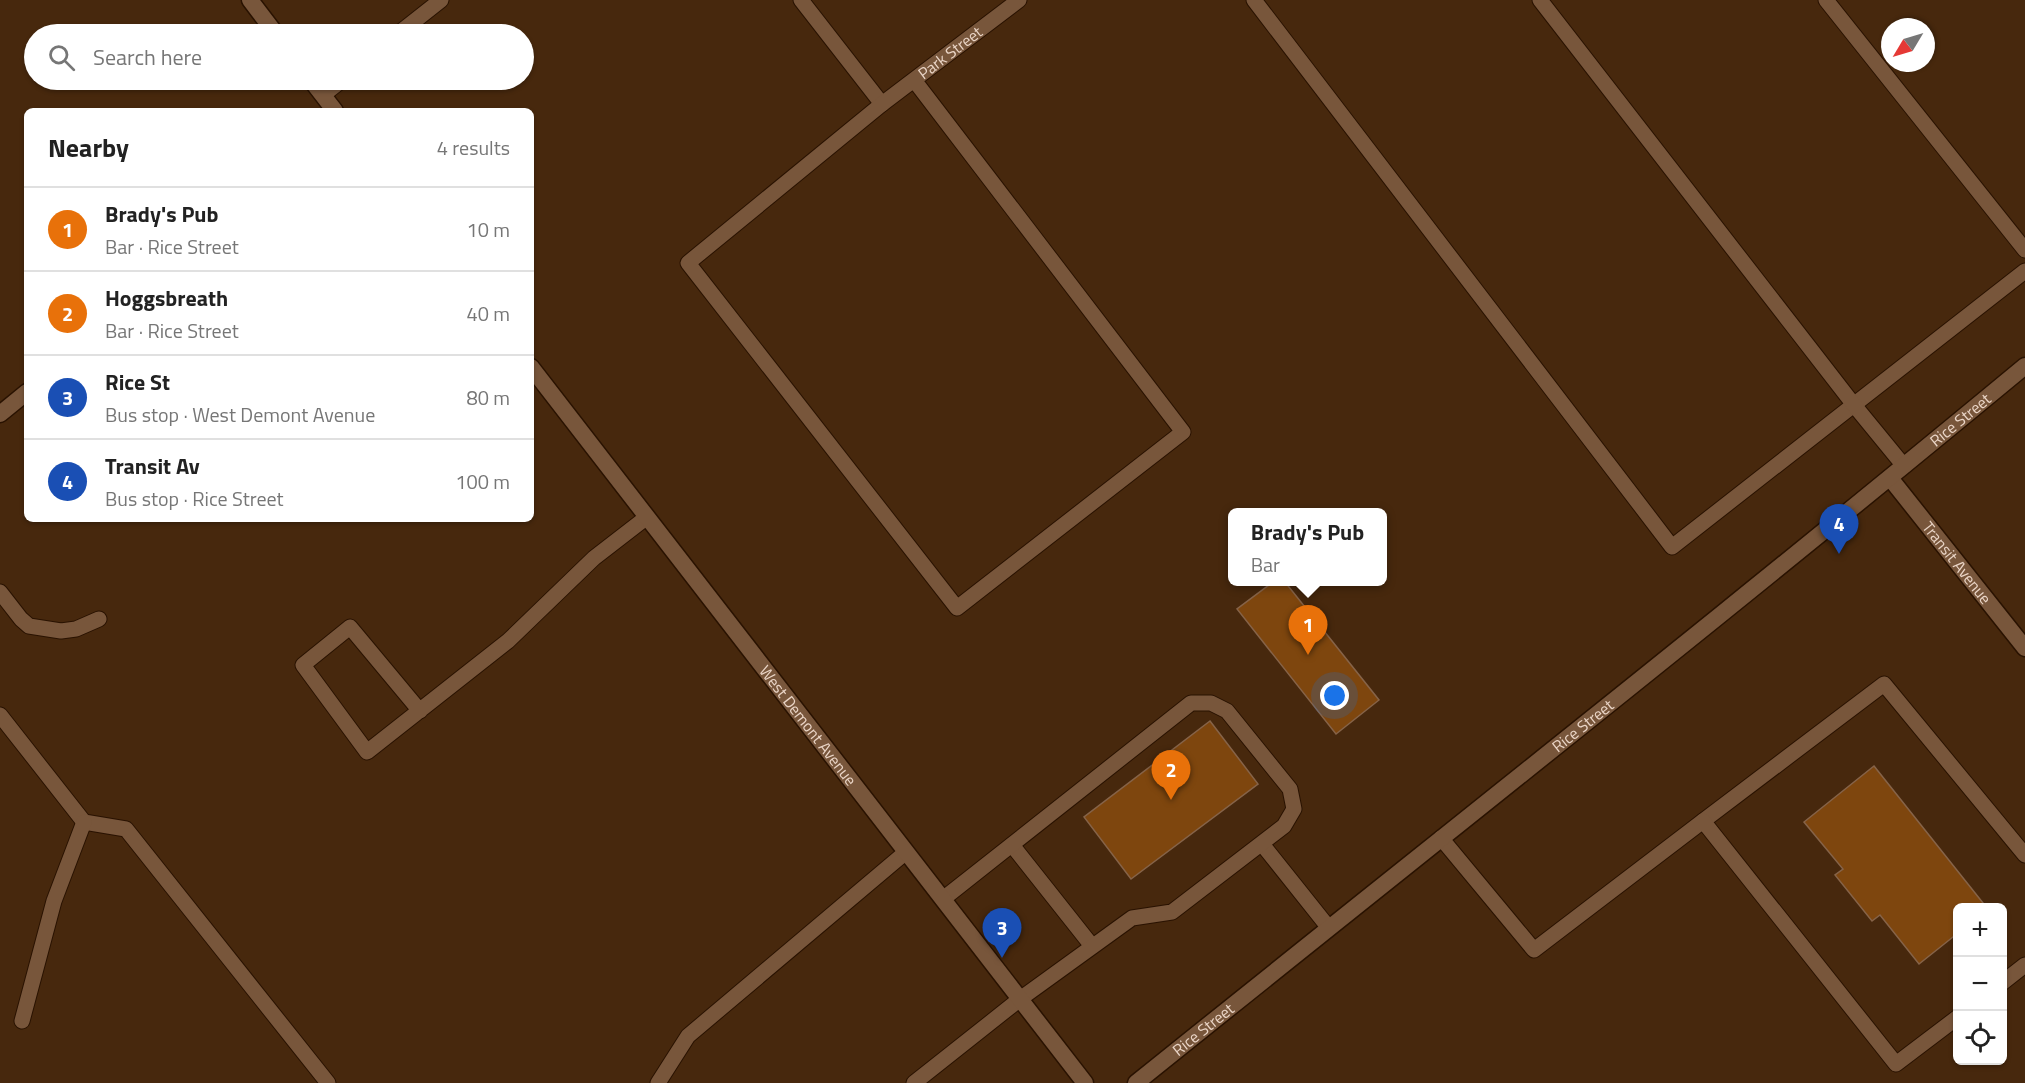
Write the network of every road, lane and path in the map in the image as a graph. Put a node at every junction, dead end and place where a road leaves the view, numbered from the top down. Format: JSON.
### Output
{"nodes":[{"id":1,"x":250,"y":0,"type":"edge"},
{"id":2,"x":441,"y":0,"type":"edge"},
{"id":3,"x":801,"y":0,"type":"edge"},
{"id":4,"x":1019,"y":0,"type":"edge"},
{"id":5,"x":1254,"y":0,"type":"edge"},
{"id":6,"x":1540,"y":0,"type":"edge"},
{"id":7,"x":1826,"y":0,"type":"edge"},
{"id":8,"x":268,"y":24,"type":"edge"},
{"id":9,"x":411,"y":24,"type":"edge"},
{"id":10,"x":914,"y":80,"type":"junction"},
{"id":11,"x":319,"y":90,"type":"edge"},
{"id":12,"x":329,"y":90,"type":"edge"},
{"id":13,"x":323,"y":95,"type":"junction"},
{"id":14,"x":882,"y":104,"type":"junction"},
{"id":15,"x":333,"y":108,"type":"edge"},
{"id":16,"x":2025,"y":250,"type":"edge"},
{"id":17,"x":2025,"y":271,"type":"edge"},
{"id":18,"x":2025,"y":366,"type":"edge"},
{"id":19,"x":534,"y":371,"type":"edge"},
{"id":20,"x":24,"y":394,"type":"edge"},
{"id":21,"x":1854,"y":405,"type":"junction"},
{"id":22,"x":0,"y":414,"type":"edge"},
{"id":23,"x":1904,"y":466,"type":"junction"},
{"id":24,"x":1890,"y":478,"type":"junction"},
{"id":25,"x":647,"y":518,"type":"junction"},
{"id":26,"x":0,"y":592,"type":"edge"},
{"id":27,"x":99,"y":619,"type":"dead end"},
{"id":28,"x":2025,"y":648,"type":"edge"},
{"id":29,"x":420,"y":711,"type":"junction"},
{"id":30,"x":0,"y":715,"type":"edge"},
{"id":31,"x":1703,"y":821,"type":"junction"},
{"id":32,"x":84,"y":822,"type":"junction"},
{"id":33,"x":1441,"y":838,"type":"junction"},
{"id":34,"x":1262,"y":844,"type":"junction"},
{"id":35,"x":1012,"y":845,"type":"junction"},
{"id":36,"x":906,"y":852,"type":"junction"},
{"id":37,"x":2025,"y":855,"type":"edge"},
{"id":38,"x":943,"y":900,"type":"junction"},
{"id":39,"x":1329,"y":928,"type":"junction"},
{"id":40,"x":1092,"y":946,"type":"junction"},
{"id":41,"x":2025,"y":965,"type":"edge"},
{"id":42,"x":2007,"y":978,"type":"edge"},
{"id":43,"x":1020,"y":999,"type":"junction"},
{"id":44,"x":22,"y":1021,"type":"dead end"},
{"id":45,"x":1953,"y":1021,"type":"edge"},
{"id":46,"x":328,"y":1083,"type":"edge"},
{"id":47,"x":658,"y":1083,"type":"edge"},
{"id":48,"x":914,"y":1083,"type":"edge"},
{"id":49,"x":1084,"y":1083,"type":"edge"},
{"id":50,"x":1136,"y":1083,"type":"edge"}],
"edges":[{"from":1,"to":8,"type":"street"},
{"from":2,"to":9,"type":"lane"},
{"from":3,"to":14,"type":"lane"},
{"from":4,"to":10,"type":"lane","name":"Park Street"},
{"from":5,"to":21,"type":"lane"},
{"from":6,"to":21,"type":"lane"},
{"from":7,"to":16,"type":"lane"},
{"from":10,"to":14,"type":"lane","name":"Park Street"},
{"from":10,"to":14,"type":"lane","name":"Park Street"},
{"from":11,"to":13,"type":"street"},
{"from":12,"to":13,"type":"lane"},
{"from":13,"to":15,"type":"street"},
{"from":17,"to":21,"type":"lane"},
{"from":18,"to":23,"type":"street","name":"Rice Street"},
{"from":19,"to":25,"type":"street","name":"West Demont Avenue"},
{"from":20,"to":22,"type":"street"},
{"from":21,"to":23,"type":"lane"},
{"from":23,"to":24,"type":"street","name":"Rice Street"},
{"from":24,"to":28,"type":"street","name":"Transit Avenue"},
{"from":24,"to":33,"type":"street","name":"Rice Street"},
{"from":25,"to":29,"type":"lane"},
{"from":25,"to":36,"type":"street","name":"West Demont Avenue"},
{"from":26,"to":27,"type":"lane"},
{"from":29,"to":29,"type":"lane"},
{"from":30,"to":32,"type":"lane"},
{"from":31,"to":33,"type":"lane"},
{"from":31,"to":37,"type":"lane"},
{"from":31,"to":45,"type":"lane"},
{"from":32,"to":44,"type":"lane"},
{"from":32,"to":46,"type":"lane"},
{"from":33,"to":39,"type":"street","name":"Rice Street"},
{"from":34,"to":35,"type":"lane"},
{"from":34,"to":39,"type":"lane"},
{"from":34,"to":40,"type":"lane"},
{"from":35,"to":38,"type":"lane"},
{"from":35,"to":40,"type":"lane"},
{"from":36,"to":38,"type":"street","name":"West Demont Avenue"},
{"from":36,"to":47,"type":"lane"},
{"from":38,"to":43,"type":"street","name":"West Demont Avenue"},
{"from":39,"to":50,"type":"street","name":"Rice Street"},
{"from":40,"to":43,"type":"lane"},
{"from":41,"to":42,"type":"lane"},
{"from":43,"to":48,"type":"lane"},
{"from":43,"to":49,"type":"street","name":"West Demont Avenue"}]}
